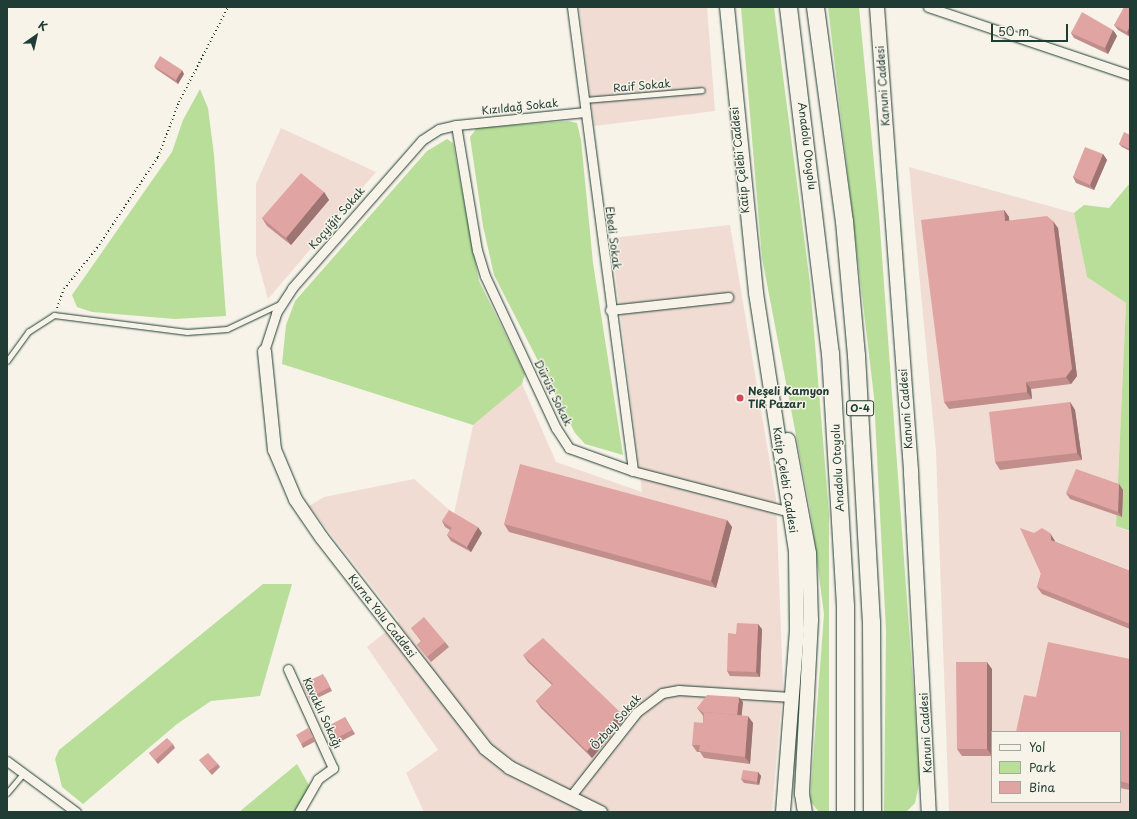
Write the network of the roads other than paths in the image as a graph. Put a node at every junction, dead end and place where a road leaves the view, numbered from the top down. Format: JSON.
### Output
{"nodes":[{"id":1,"x":572,"y":7,"type":"edge"},
{"id":2,"x":727,"y":7,"type":"edge"},
{"id":3,"x":788,"y":7,"type":"edge"},
{"id":4,"x":815,"y":7,"type":"edge"},
{"id":5,"x":877,"y":7,"type":"edge"},
{"id":6,"x":928,"y":7,"type":"edge"},
{"id":7,"x":1129,"y":73,"type":"edge"},
{"id":8,"x":702,"y":90,"type":"dead end"},
{"id":9,"x":584,"y":100,"type":"junction"},
{"id":10,"x":585,"y":112,"type":"junction"},
{"id":11,"x":456,"y":126,"type":"junction"},
{"id":12,"x":756,"y":294,"type":"junction"},
{"id":13,"x":728,"y":297,"type":"dead end"},
{"id":14,"x":281,"y":303,"type":"junction"},
{"id":15,"x":610,"y":310,"type":"junction"},
{"id":16,"x":264,"y":351,"type":"joint"},
{"id":17,"x":7,"y":361,"type":"edge"},
{"id":18,"x":633,"y":471,"type":"junction"},
{"id":19,"x":790,"y":512,"type":"junction"},
{"id":20,"x":288,"y":669,"type":"dead end"},
{"id":21,"x":791,"y":697,"type":"junction"},
{"id":22,"x":7,"y":761,"type":"edge"},
{"id":23,"x":22,"y":775,"type":"junction"},
{"id":24,"x":929,"y":787,"type":"junction"},
{"id":25,"x":7,"y":793,"type":"edge"},
{"id":26,"x":570,"y":797,"type":"junction"},
{"id":27,"x":76,"y":812,"type":"edge"},
{"id":28,"x":300,"y":812,"type":"edge"},
{"id":29,"x":600,"y":812,"type":"edge"},
{"id":30,"x":783,"y":812,"type":"edge"},
{"id":31,"x":805,"y":812,"type":"edge"},
{"id":32,"x":845,"y":812,"type":"edge"},
{"id":33,"x":872,"y":812,"type":"edge"},
{"id":34,"x":918,"y":812,"type":"edge"},
{"id":35,"x":929,"y":812,"type":"edge"}],
"edges":[{"from":1,"to":9,"type":"street","name":"Ebedi Sokak"},
{"from":2,"to":12,"type":"main road","name":"Katip Çelebi Caddesi"},
{"from":3,"to":32,"type":"highway","name":"Anadolu Otoyolu","number":"O-4"},
{"from":4,"to":33,"type":"highway","number":"O-4"},
{"from":5,"to":24,"type":"main road","name":"Kanuni Caddesi"},
{"from":6,"to":7,"type":"street"},
{"from":8,"to":9,"type":"lane","name":"Raif Sokak"},
{"from":9,"to":10,"type":"street","name":"Ebedi Sokak"},
{"from":10,"to":11,"type":"street","name":"Kızıldağ Sokak"},
{"from":10,"to":15,"type":"street","name":"Ebedi Sokak"},
{"from":11,"to":14,"type":"street","name":"Koçyiğit Sokak"},
{"from":11,"to":18,"type":"street","name":"Dürüst Sokak"},
{"from":12,"to":19,"type":"main road","name":"Katip Çelebi Caddesi"},
{"from":12,"to":31,"type":"main road"},
{"from":13,"to":15,"type":"street"},
{"from":14,"to":16,"type":"street","name":"Koçyiğit Sokak"},
{"from":14,"to":17,"type":"lane"},
{"from":15,"to":18,"type":"street","name":"Ebedi Sokak"},
{"from":16,"to":26,"type":"street","name":"Kurna Yolu Caddesi"},
{"from":18,"to":19,"type":"street","name":"Dürüst Sokak"},
{"from":19,"to":21,"type":"main road","name":"Katip Çelebi Caddesi"},
{"from":20,"to":28,"type":"street","name":"Kavaklı Sokağı"},
{"from":21,"to":26,"type":"street","name":"Özbay Sokak"},
{"from":21,"to":30,"type":"main road","name":"Katip Çelebi Caddesi"},
{"from":22,"to":23,"type":"street"},
{"from":23,"to":25,"type":"lane"},
{"from":23,"to":27,"type":"street"},
{"from":24,"to":34,"type":"main road"},
{"from":24,"to":35,"type":"main road","name":"Kanuni Caddesi"},
{"from":26,"to":29,"type":"street","name":"Kurna Yolu Caddesi"}]}
